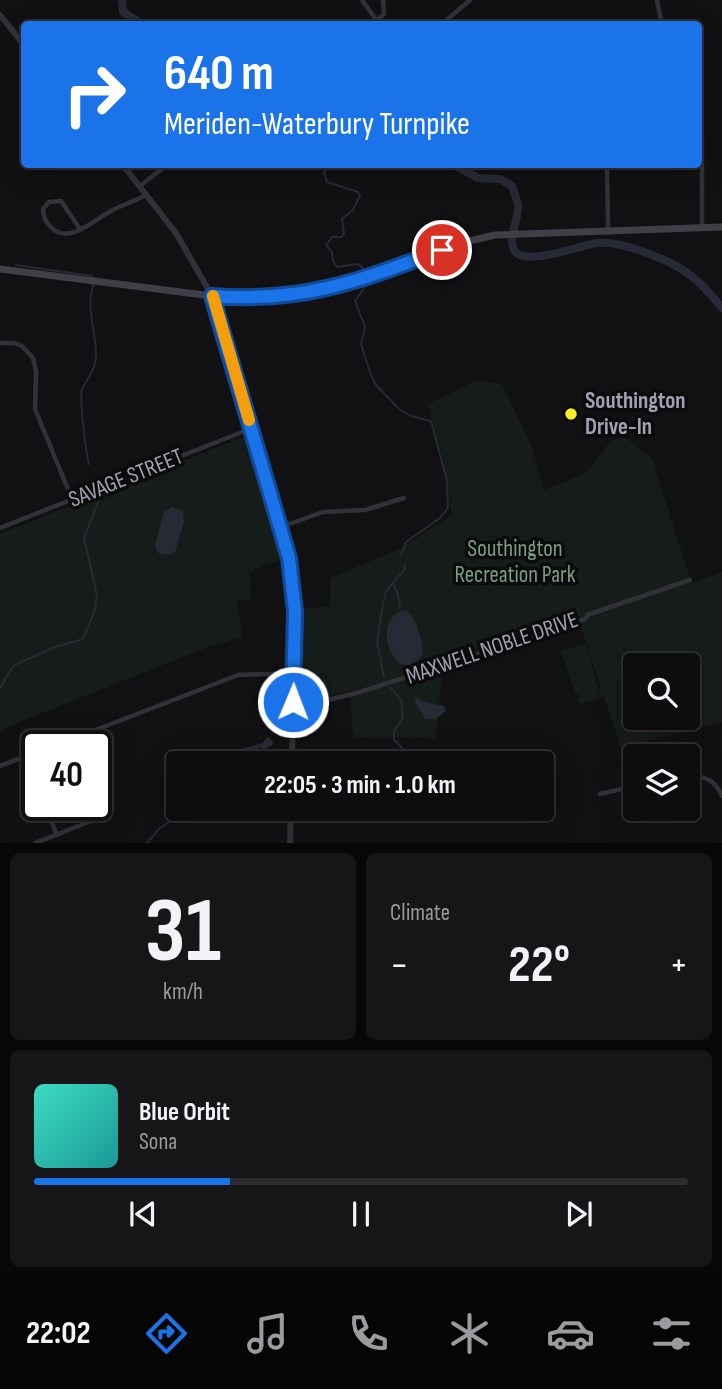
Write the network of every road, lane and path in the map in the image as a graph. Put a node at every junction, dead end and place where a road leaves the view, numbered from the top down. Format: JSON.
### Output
{"nodes":[{"id":1,"x":362,"y":0,"type":"edge"},
{"id":2,"x":383,"y":0,"type":"edge"},
{"id":3,"x":470,"y":0,"type":"edge"},
{"id":4,"x":657,"y":0,"type":"edge"},
{"id":5,"x":0,"y":15,"type":"edge"},
{"id":6,"x":376,"y":21,"type":"edge"},
{"id":7,"x":378,"y":21,"type":"edge"},
{"id":8,"x":446,"y":21,"type":"edge"},
{"id":9,"x":661,"y":21,"type":"edge"},
{"id":10,"x":21,"y":41,"type":"edge"},
{"id":11,"x":125,"y":168,"type":"edge"},
{"id":12,"x":163,"y":168,"type":"edge"},
{"id":13,"x":607,"y":168,"type":"edge"},
{"id":14,"x":701,"y":168,"type":"edge"},
{"id":15,"x":140,"y":186,"type":"junction"},
{"id":16,"x":146,"y":195,"type":"junction"},
{"id":17,"x":702,"y":227,"type":"junction"},
{"id":18,"x":722,"y":227,"type":"edge"},
{"id":19,"x":80,"y":229,"type":"junction"},
{"id":20,"x":608,"y":229,"type":"junction"},
{"id":21,"x":0,"y":269,"type":"edge"},
{"id":22,"x":212,"y":296,"type":"junction"},
{"id":23,"x":0,"y":344,"type":"edge"},
{"id":24,"x":251,"y":428,"type":"junction"},
{"id":25,"x":404,"y":498,"type":"dead end"},
{"id":26,"x":72,"y":499,"type":"junction"},
{"id":27,"x":281,"y":527,"type":"junction"},
{"id":28,"x":0,"y":528,"type":"edge"},
{"id":29,"x":690,"y":580,"type":"dead end"},
{"id":30,"x":293,"y":673,"type":"junction"},
{"id":31,"x":293,"y":708,"type":"junction"},
{"id":32,"x":94,"y":730,"type":"edge"},
{"id":33,"x":292,"y":751,"type":"edge"},
{"id":34,"x":21,"y":758,"type":"edge"},
{"id":35,"x":0,"y":766,"type":"edge"},
{"id":36,"x":700,"y":777,"type":"edge"},
{"id":37,"x":623,"y":789,"type":"edge"},
{"id":38,"x":600,"y":794,"type":"dead end"},
{"id":39,"x":722,"y":796,"type":"edge"},
{"id":40,"x":51,"y":821,"type":"edge"},
{"id":41,"x":92,"y":821,"type":"edge"},
{"id":42,"x":291,"y":821,"type":"edge"},
{"id":43,"x":57,"y":835,"type":"junction"},
{"id":44,"x":35,"y":843,"type":"edge"},
{"id":45,"x":290,"y":843,"type":"edge"}],
"edges":[{"from":1,"to":6,"type":"street"},
{"from":2,"to":7,"type":"street"},
{"from":3,"to":8,"type":"street"},
{"from":4,"to":9,"type":"street"},
{"from":5,"to":10,"type":"street"},
{"from":11,"to":15,"type":"street"},
{"from":12,"to":15,"type":"street"},
{"from":13,"to":20,"type":"street"},
{"from":14,"to":17,"type":"street"},
{"from":15,"to":16,"type":"street"},
{"from":16,"to":19,"type":"street"},
{"from":16,"to":22,"type":"street"},
{"from":17,"to":18,"type":"main road"},
{"from":17,"to":20,"type":"main road"},
{"from":19,"to":19,"type":"street"},
{"from":20,"to":22,"type":"main road"},
{"from":21,"to":22,"type":"main road"},
{"from":22,"to":24,"type":"street"},
{"from":23,"to":26,"type":"street"},
{"from":24,"to":26,"type":"street","name":"SAVAGE STREET"},
{"from":24,"to":27,"type":"street"},
{"from":25,"to":27,"type":"street"},
{"from":26,"to":28,"type":"street","name":"SAVAGE STREET"},
{"from":27,"to":30,"type":"street"},
{"from":29,"to":31,"type":"street","name":"MAXWELL NOBLE DRIVE"},
{"from":30,"to":31,"type":"street"},
{"from":30,"to":32,"type":"street"},
{"from":31,"to":33,"type":"street"},
{"from":34,"to":35,"type":"street"},
{"from":36,"to":39,"type":"street"},
{"from":37,"to":38,"type":"street"},
{"from":40,"to":43,"type":"street"},
{"from":41,"to":43,"type":"street"},
{"from":42,"to":45,"type":"street"},
{"from":43,"to":44,"type":"street"}]}
